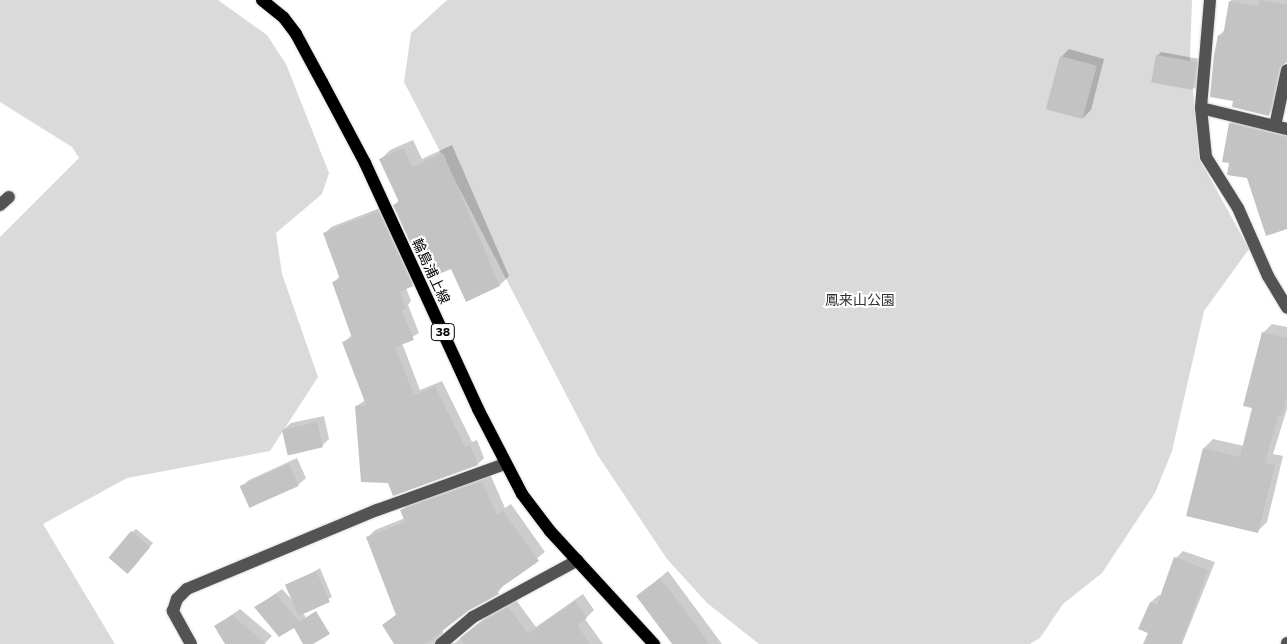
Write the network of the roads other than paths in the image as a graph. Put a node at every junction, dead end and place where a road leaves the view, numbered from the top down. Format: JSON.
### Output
{"nodes":[{"id":1,"x":262,"y":0,"type":"edge"},
{"id":2,"x":1210,"y":0,"type":"edge"},
{"id":3,"x":1287,"y":70,"type":"edge"},
{"id":4,"x":1201,"y":108,"type":"junction"},
{"id":5,"x":1281,"y":127,"type":"edge"},
{"id":6,"x":1287,"y":308,"type":"edge"},
{"id":7,"x":505,"y":464,"type":"junction"},
{"id":8,"x":578,"y":560,"type":"junction"},
{"id":9,"x":191,"y":644,"type":"edge"},
{"id":10,"x":441,"y":644,"type":"edge"},
{"id":11,"x":654,"y":644,"type":"edge"}],
"edges":[{"from":1,"to":7,"type":"main road","name":"輪島浦上線","number":"38"},
{"from":2,"to":4,"type":"street"},
{"from":3,"to":5,"type":"street"},
{"from":4,"to":5,"type":"street"},
{"from":4,"to":6,"type":"street"},
{"from":7,"to":8,"type":"main road","name":"輪島浦上線","number":"38"},
{"from":7,"to":9,"type":"street"},
{"from":8,"to":10,"type":"street"},
{"from":8,"to":11,"type":"main road","name":"輪島浦上線","number":"38"}]}
